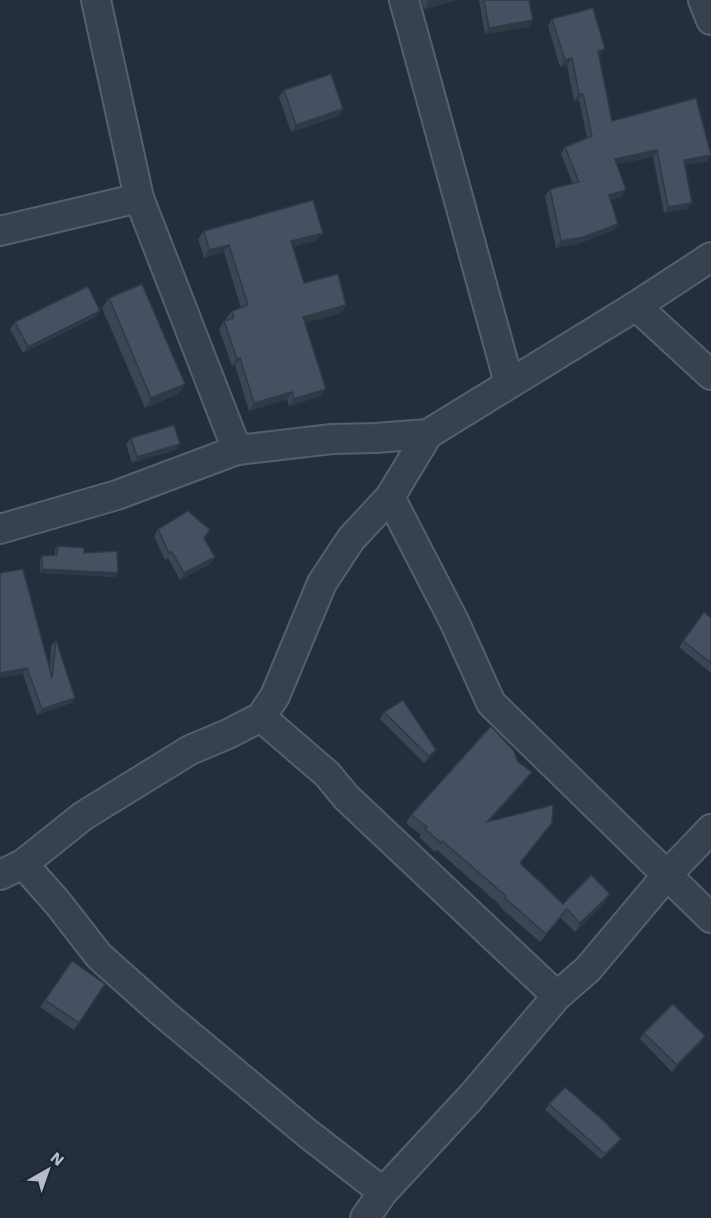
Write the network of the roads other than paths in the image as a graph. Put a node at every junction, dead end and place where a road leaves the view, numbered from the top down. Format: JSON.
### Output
{"nodes":[{"id":1,"x":96,"y":0,"type":"edge"},
{"id":2,"x":404,"y":0,"type":"edge"},
{"id":3,"x":703,"y":0,"type":"edge"},
{"id":4,"x":711,"y":20,"type":"edge"},
{"id":5,"x":139,"y":198,"type":"junction"},
{"id":6,"x":0,"y":231,"type":"edge"},
{"id":7,"x":711,"y":257,"type":"edge"},
{"id":8,"x":636,"y":306,"type":"junction"},
{"id":9,"x":711,"y":375,"type":"edge"},
{"id":10,"x":509,"y":382,"type":"junction"},
{"id":11,"x":428,"y":434,"type":"junction"},
{"id":12,"x":237,"y":450,"type":"junction"},
{"id":13,"x":390,"y":497,"type":"junction"},
{"id":14,"x":0,"y":529,"type":"edge"},
{"id":15,"x":261,"y":717,"type":"junction"},
{"id":16,"x":711,"y":829,"type":"edge"},
{"id":17,"x":11,"y":869,"type":"edge"},
{"id":18,"x":667,"y":875,"type":"junction"},
{"id":19,"x":711,"y":918,"type":"edge"},
{"id":20,"x":557,"y":996,"type":"junction"},
{"id":21,"x":383,"y":1192,"type":"junction"},
{"id":22,"x":365,"y":1218,"type":"edge"}],
"edges":[{"from":1,"to":5,"type":"street"},
{"from":2,"to":10,"type":"street"},
{"from":3,"to":4,"type":"street"},
{"from":5,"to":6,"type":"street"},
{"from":5,"to":12,"type":"street"},
{"from":7,"to":8,"type":"street"},
{"from":8,"to":9,"type":"street"},
{"from":8,"to":10,"type":"street"},
{"from":10,"to":11,"type":"street"},
{"from":11,"to":12,"type":"street"},
{"from":11,"to":13,"type":"street"},
{"from":12,"to":14,"type":"street"},
{"from":13,"to":15,"type":"street"},
{"from":13,"to":18,"type":"street"},
{"from":15,"to":17,"type":"street"},
{"from":15,"to":20,"type":"street"},
{"from":16,"to":18,"type":"street"},
{"from":17,"to":21,"type":"street"},
{"from":18,"to":19,"type":"street"},
{"from":18,"to":20,"type":"street"},
{"from":20,"to":21,"type":"street"},
{"from":21,"to":22,"type":"street"}]}
